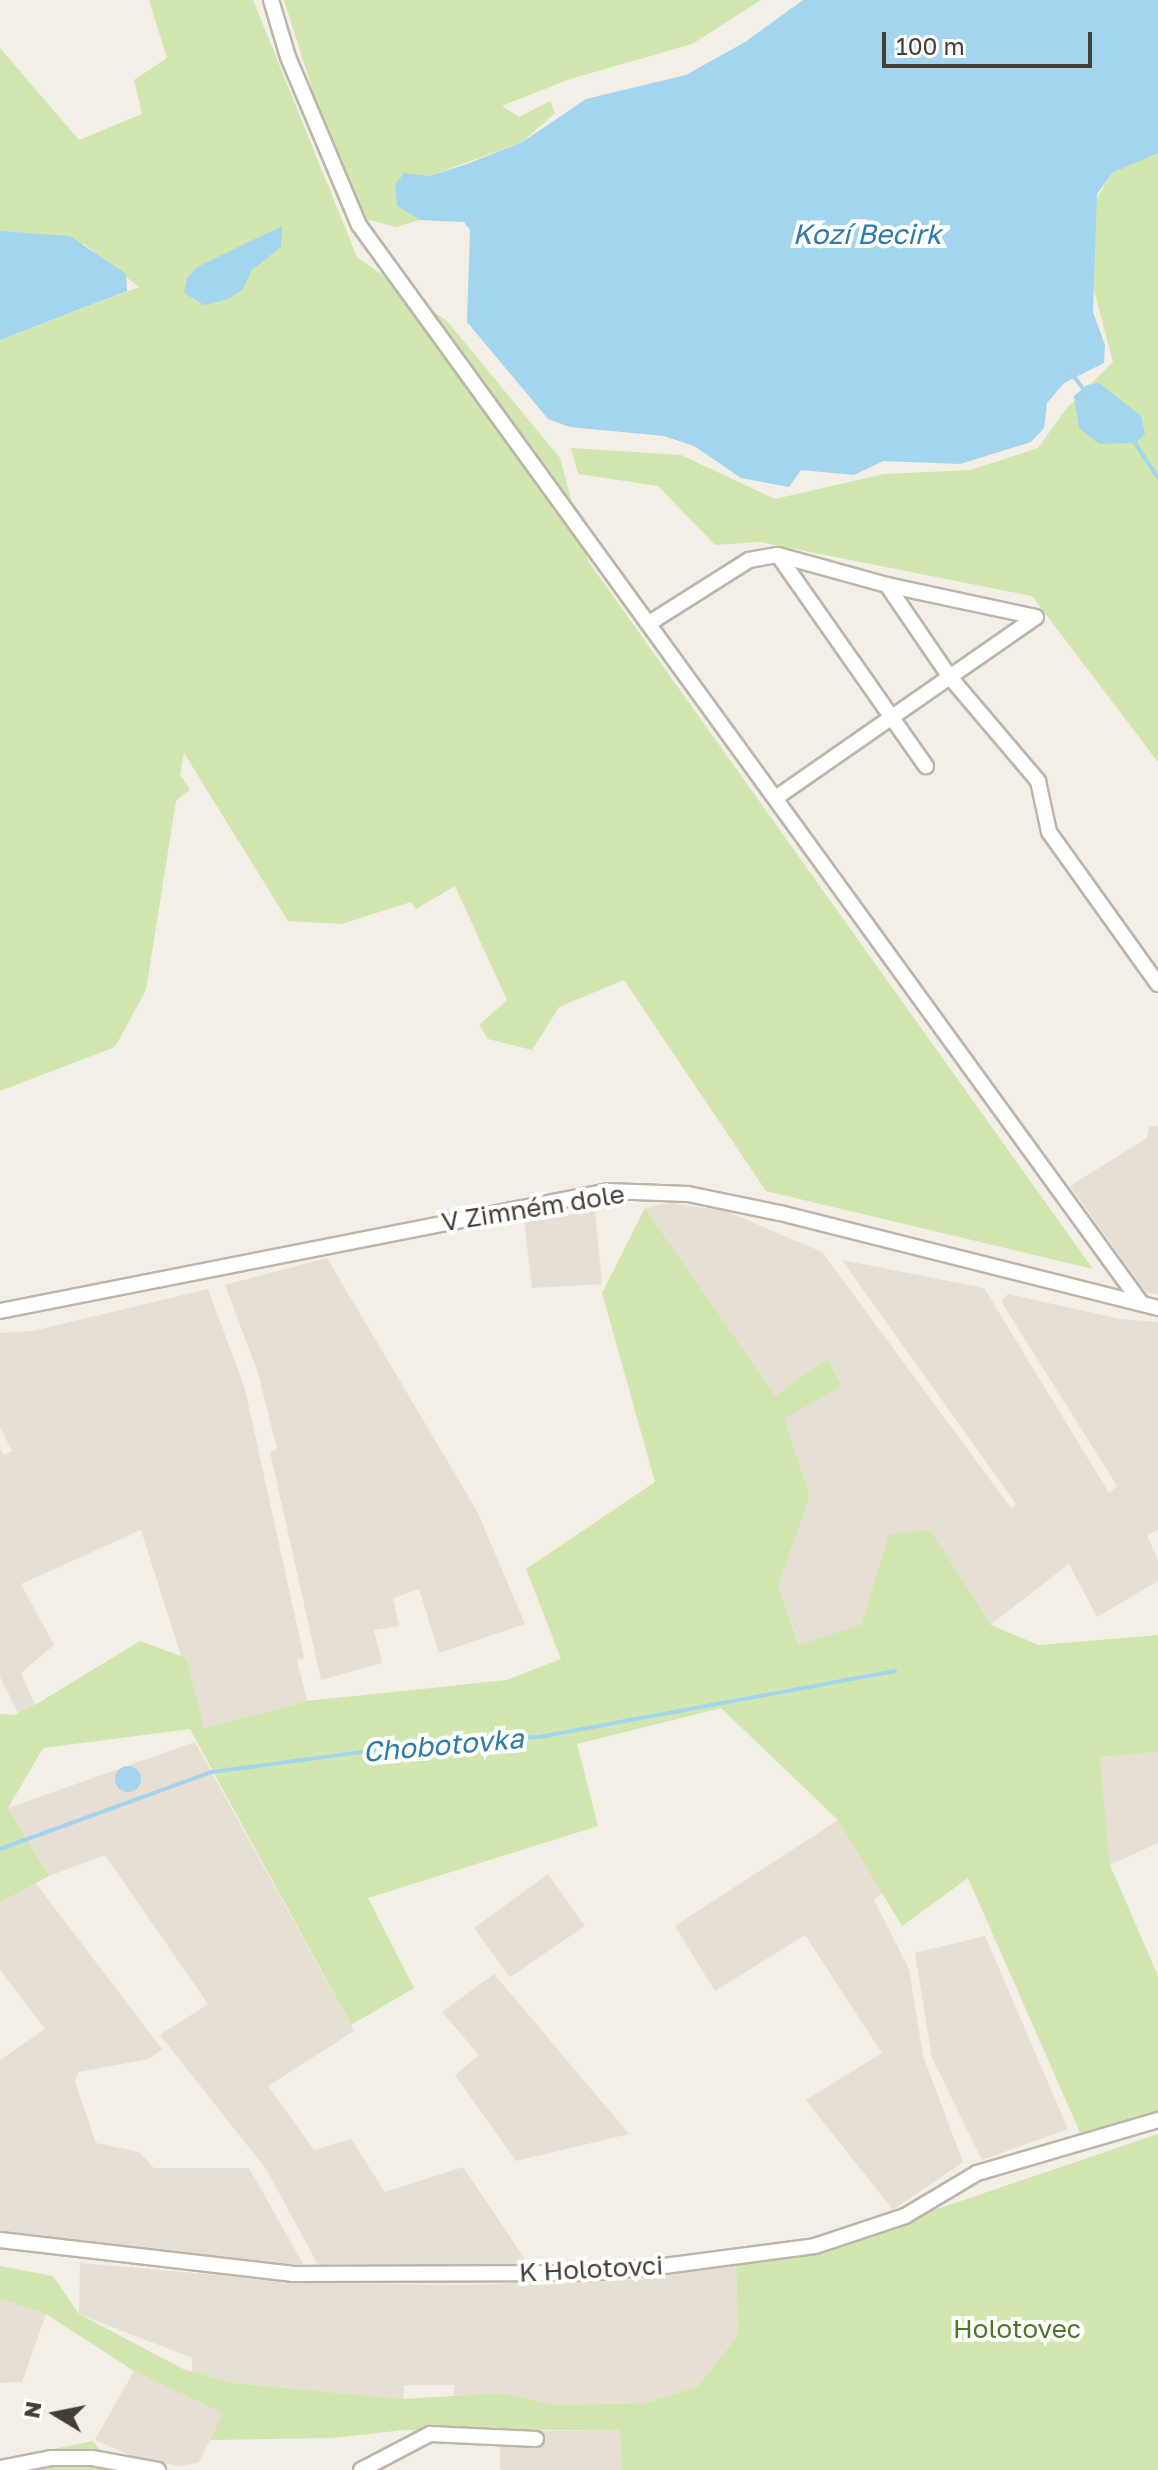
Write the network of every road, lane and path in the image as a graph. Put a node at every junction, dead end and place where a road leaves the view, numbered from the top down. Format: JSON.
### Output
{"nodes":[{"id":1,"x":271,"y":0,"type":"edge"},
{"id":2,"x":778,"y":555,"type":"junction"},
{"id":3,"x":887,"y":585,"type":"junction"},
{"id":4,"x":651,"y":622,"type":"junction"},
{"id":5,"x":949,"y":676,"type":"junction"},
{"id":6,"x":892,"y":716,"type":"junction"},
{"id":7,"x":926,"y":766,"type":"dead end"},
{"id":8,"x":777,"y":797,"type":"junction"},
{"id":9,"x":1158,"y":984,"type":"edge"},
{"id":10,"x":1141,"y":1303,"type":"junction"},
{"id":11,"x":1158,"y":1308,"type":"edge"},
{"id":12,"x":0,"y":1311,"type":"edge"},
{"id":13,"x":1158,"y":2120,"type":"edge"},
{"id":14,"x":0,"y":2240,"type":"edge"},
{"id":15,"x":536,"y":2439,"type":"dead end"},
{"id":16,"x":0,"y":2468,"type":"edge"},
{"id":17,"x":158,"y":2470,"type":"edge"},
{"id":18,"x":361,"y":2470,"type":"edge"}],
"edges":[{"from":1,"to":4,"type":"street"},
{"from":2,"to":3,"type":"street"},
{"from":2,"to":4,"type":"street"},
{"from":2,"to":6,"type":"street"},
{"from":3,"to":5,"type":"street"},
{"from":3,"to":5,"type":"street"},
{"from":4,"to":8,"type":"street"},
{"from":5,"to":6,"type":"street"},
{"from":5,"to":9,"type":"street"},
{"from":6,"to":7,"type":"street"},
{"from":6,"to":8,"type":"street"},
{"from":8,"to":10,"type":"street"},
{"from":10,"to":11,"type":"street","name":"V Zimném dole"},
{"from":10,"to":12,"type":"street","name":"V Zimném dole"},
{"from":13,"to":14,"type":"street","name":"K Holotovci"},
{"from":15,"to":18,"type":"street"},
{"from":16,"to":17,"type":"street"}]}
